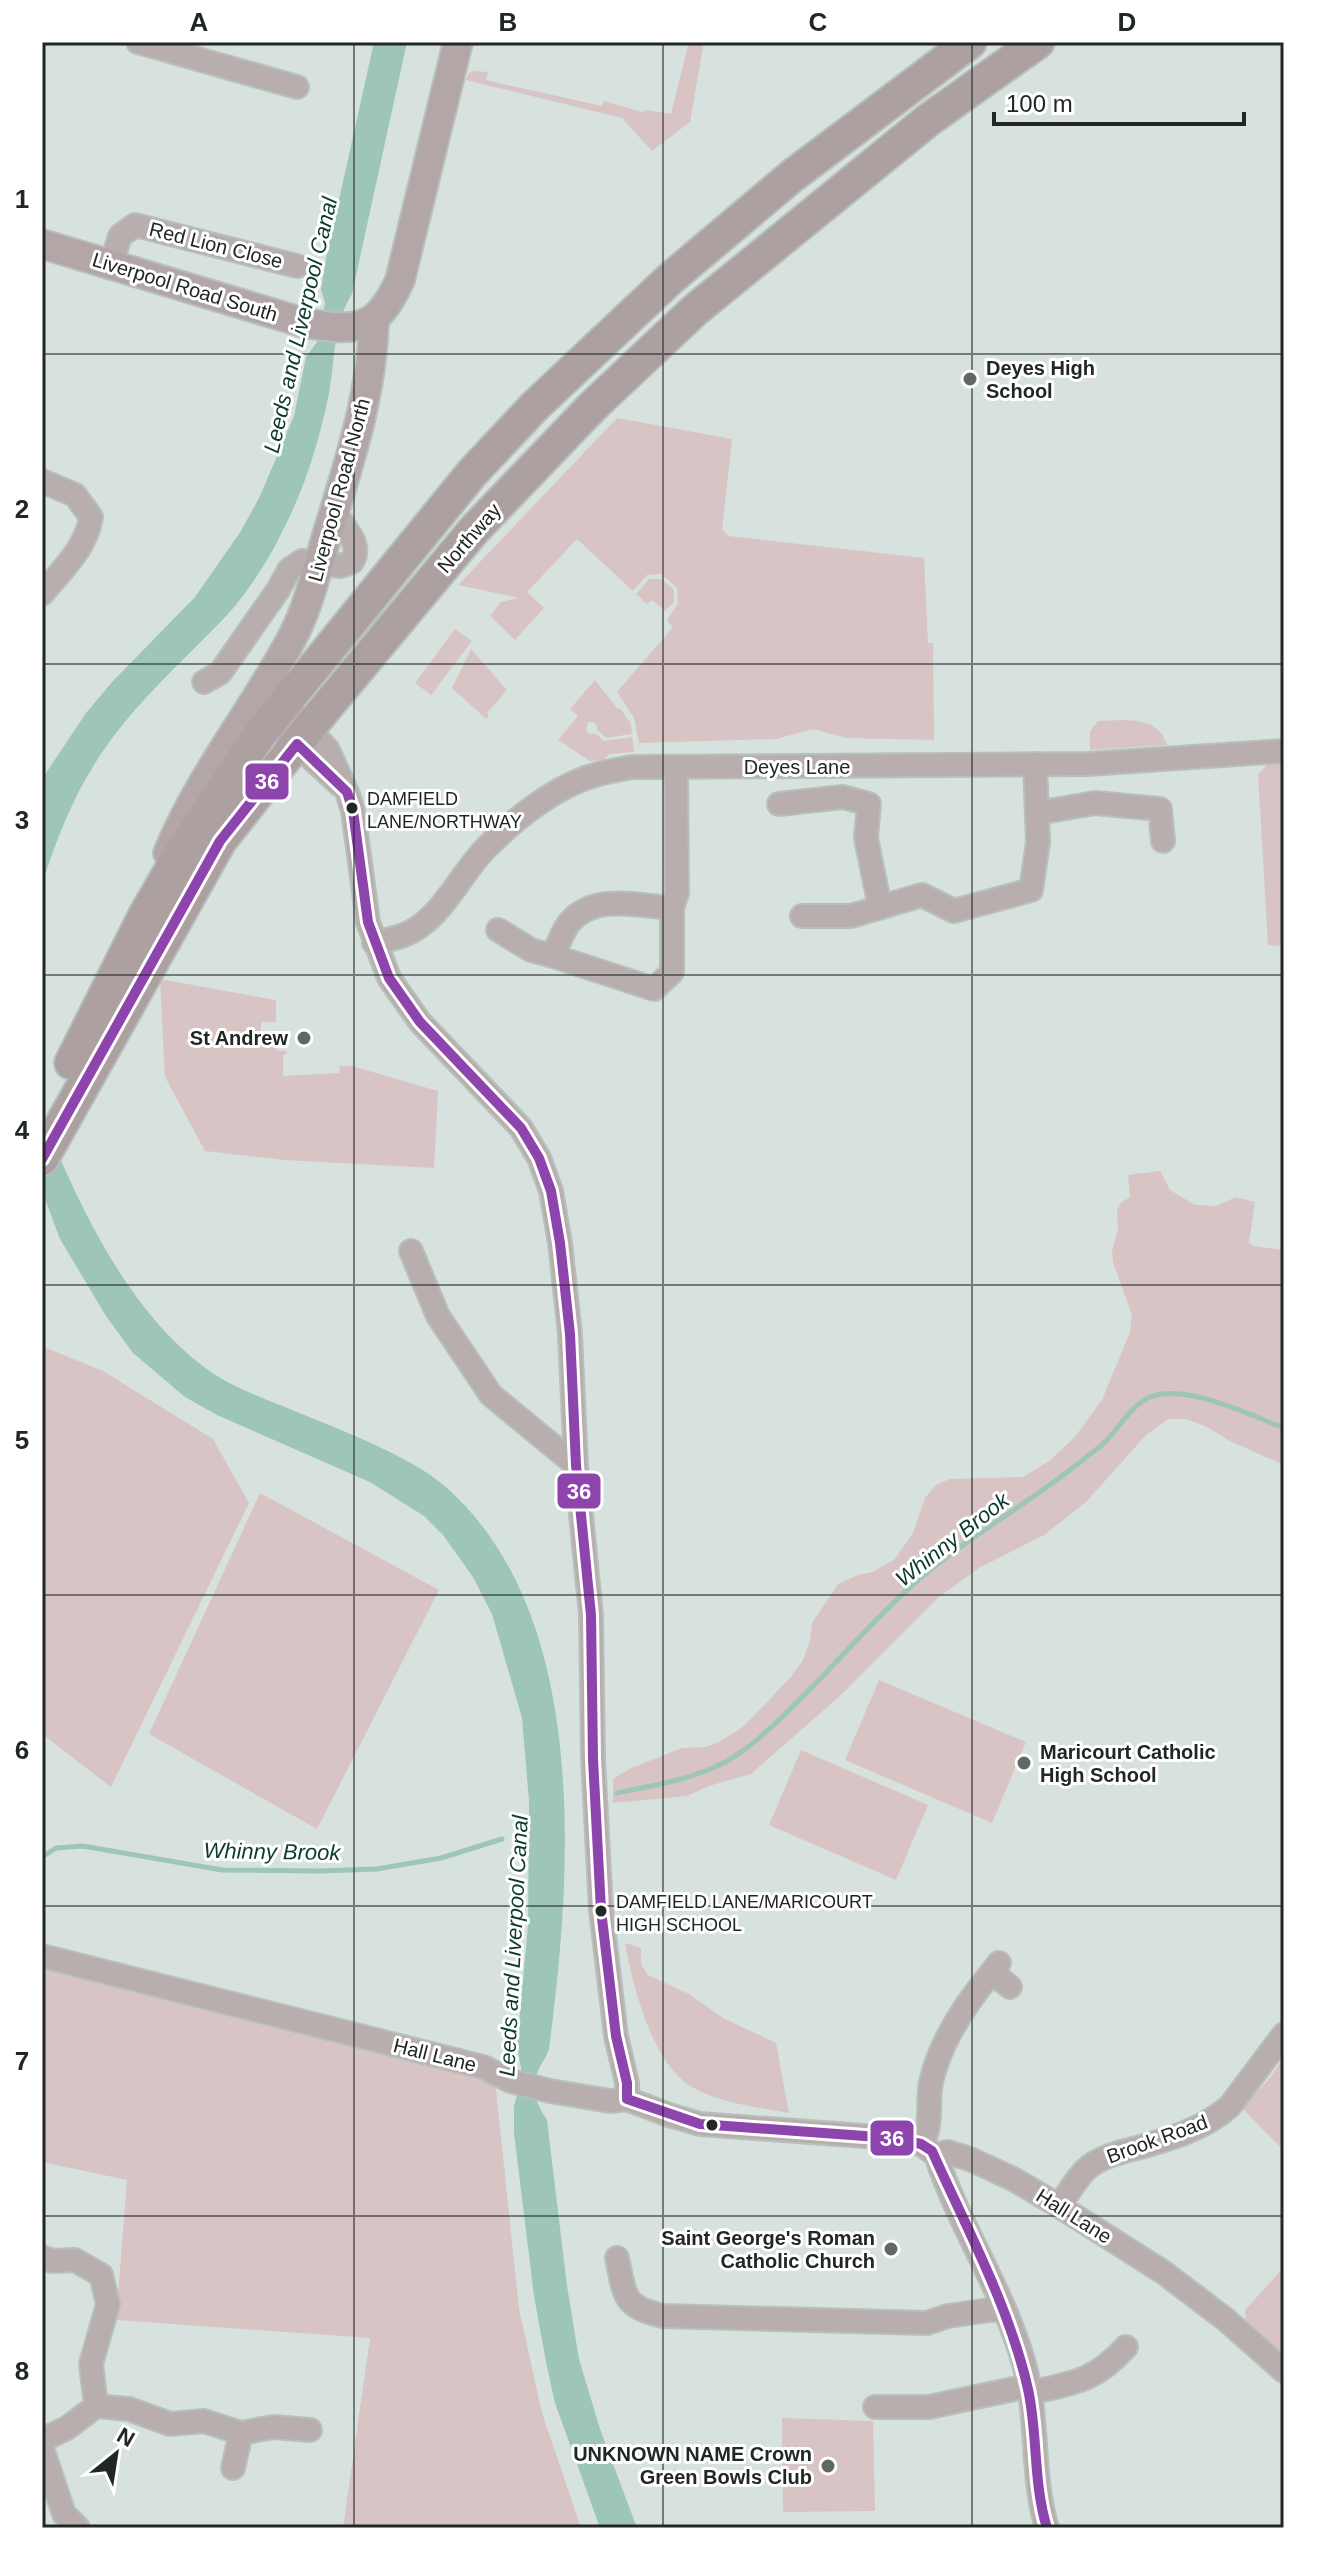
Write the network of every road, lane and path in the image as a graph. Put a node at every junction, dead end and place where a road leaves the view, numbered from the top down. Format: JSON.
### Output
{"nodes":[{"id":1,"x":138,"y":42,"type":"edge"},
{"id":2,"x":458,"y":42,"type":"edge"},
{"id":3,"x":970,"y":42,"type":"edge"},
{"id":4,"x":1038,"y":42,"type":"edge"},
{"id":5,"x":297,"y":87,"type":"dead end"},
{"id":6,"x":42,"y":244,"type":"edge"},
{"id":7,"x":111,"y":265,"type":"junction"},
{"id":8,"x":297,"y":266,"type":"dead end"},
{"id":9,"x":374,"y":318,"type":"junction"},
{"id":10,"x":42,"y":481,"type":"edge"},
{"id":11,"x":319,"y":562,"type":"junction"},
{"id":12,"x":42,"y":594,"type":"edge"},
{"id":13,"x":204,"y":682,"type":"dead end"},
{"id":14,"x":289,"y":725,"type":"junction"},
{"id":15,"x":1284,"y":751,"type":"edge"},
{"id":16,"x":1035,"y":764,"type":"junction"},
{"id":17,"x":676,"y":767,"type":"junction"},
{"id":18,"x":779,"y":804,"type":"dead end"},
{"id":19,"x":1037,"y":813,"type":"junction"},
{"id":20,"x":1163,"y":841,"type":"dead end"},
{"id":21,"x":880,"y":907,"type":"junction"},
{"id":22,"x":672,"y":908,"type":"junction"},
{"id":23,"x":146,"y":913,"type":"junction"},
{"id":24,"x":802,"y":916,"type":"dead end"},
{"id":25,"x":498,"y":930,"type":"dead end"},
{"id":26,"x":374,"y":943,"type":"junction"},
{"id":27,"x":553,"y":956,"type":"junction"},
{"id":28,"x":45,"y":1132,"type":"edge"},
{"id":29,"x":411,"y":1251,"type":"dead end"},
{"id":30,"x":576,"y":1465,"type":"junction"},
{"id":31,"x":42,"y":1956,"type":"edge"},
{"id":32,"x":1010,"y":1987,"type":"dead end"},
{"id":33,"x":1284,"y":2034,"type":"edge"},
{"id":34,"x":627,"y":2099,"type":"junction"},
{"id":35,"x":928,"y":2149,"type":"junction"},
{"id":36,"x":1059,"y":2206,"type":"junction"},
{"id":37,"x":42,"y":2257,"type":"edge"},
{"id":38,"x":617,"y":2258,"type":"dead end"},
{"id":39,"x":1003,"y":2308,"type":"junction"},
{"id":40,"x":1125,"y":2347,"type":"dead end"},
{"id":41,"x":1284,"y":2371,"type":"edge"},
{"id":42,"x":1029,"y":2390,"type":"junction"},
{"id":43,"x":96,"y":2406,"type":"junction"},
{"id":44,"x":875,"y":2407,"type":"dead end"},
{"id":45,"x":310,"y":2430,"type":"dead end"},
{"id":46,"x":241,"y":2433,"type":"junction"},
{"id":47,"x":42,"y":2440,"type":"edge"},
{"id":48,"x":42,"y":2448,"type":"edge"},
{"id":49,"x":233,"y":2468,"type":"dead end"},
{"id":50,"x":78,"y":2528,"type":"edge"},
{"id":51,"x":1047,"y":2528,"type":"edge"}],
"edges":[{"from":1,"to":5,"type":"street"},
{"from":2,"to":9,"type":"main road"},
{"from":3,"to":14,"type":"highway","name":"Northway"},
{"from":4,"to":14,"type":"highway","name":"Northway"},
{"from":6,"to":7,"type":"main road","name":"Liverpool Road South"},
{"from":7,"to":8,"type":"street","name":"Red Lion Close"},
{"from":7,"to":9,"type":"main road","name":"Liverpool Road South"},
{"from":9,"to":11,"type":"main road","name":"Liverpool Road North"},
{"from":10,"to":12,"type":"street"},
{"from":11,"to":13,"type":"street"},
{"from":11,"to":23,"type":"main road","name":"Liverpool Road North"},
{"from":14,"to":23,"type":"highway","name":"Northway"},
{"from":14,"to":26,"type":"street"},
{"from":14,"to":28,"type":"highway","name":"Northway"},
{"from":15,"to":16,"type":"street","name":"Deyes Lane"},
{"from":16,"to":17,"type":"street","name":"Deyes Lane"},
{"from":16,"to":19,"type":"street"},
{"from":17,"to":22,"type":"street"},
{"from":17,"to":26,"type":"street","name":"Deyes Lane"},
{"from":18,"to":21,"type":"street"},
{"from":19,"to":20,"type":"street"},
{"from":19,"to":21,"type":"street"},
{"from":21,"to":24,"type":"street"},
{"from":22,"to":27,"type":"street"},
{"from":22,"to":27,"type":"street"},
{"from":23,"to":28,"type":"highway","name":"Northway"},
{"from":25,"to":27,"type":"street"},
{"from":26,"to":30,"type":"street"},
{"from":29,"to":30,"type":"street"},
{"from":30,"to":34,"type":"street"},
{"from":31,"to":34,"type":"street","name":"Hall Lane"},
{"from":32,"to":35,"type":"street"},
{"from":33,"to":36,"type":"street","name":"Brook Road"},
{"from":34,"to":35,"type":"street","name":"Hall Lane"},
{"from":35,"to":36,"type":"street","name":"Hall Lane"},
{"from":35,"to":39,"type":"street"},
{"from":36,"to":41,"type":"street","name":"Hall Lane"},
{"from":37,"to":43,"type":"street"},
{"from":38,"to":39,"type":"street"},
{"from":39,"to":42,"type":"street"},
{"from":40,"to":42,"type":"street"},
{"from":42,"to":44,"type":"street"},
{"from":42,"to":51,"type":"street"},
{"from":43,"to":46,"type":"street"},
{"from":43,"to":47,"type":"street"},
{"from":45,"to":46,"type":"street"},
{"from":46,"to":49,"type":"street"},
{"from":48,"to":50,"type":"street"}]}
